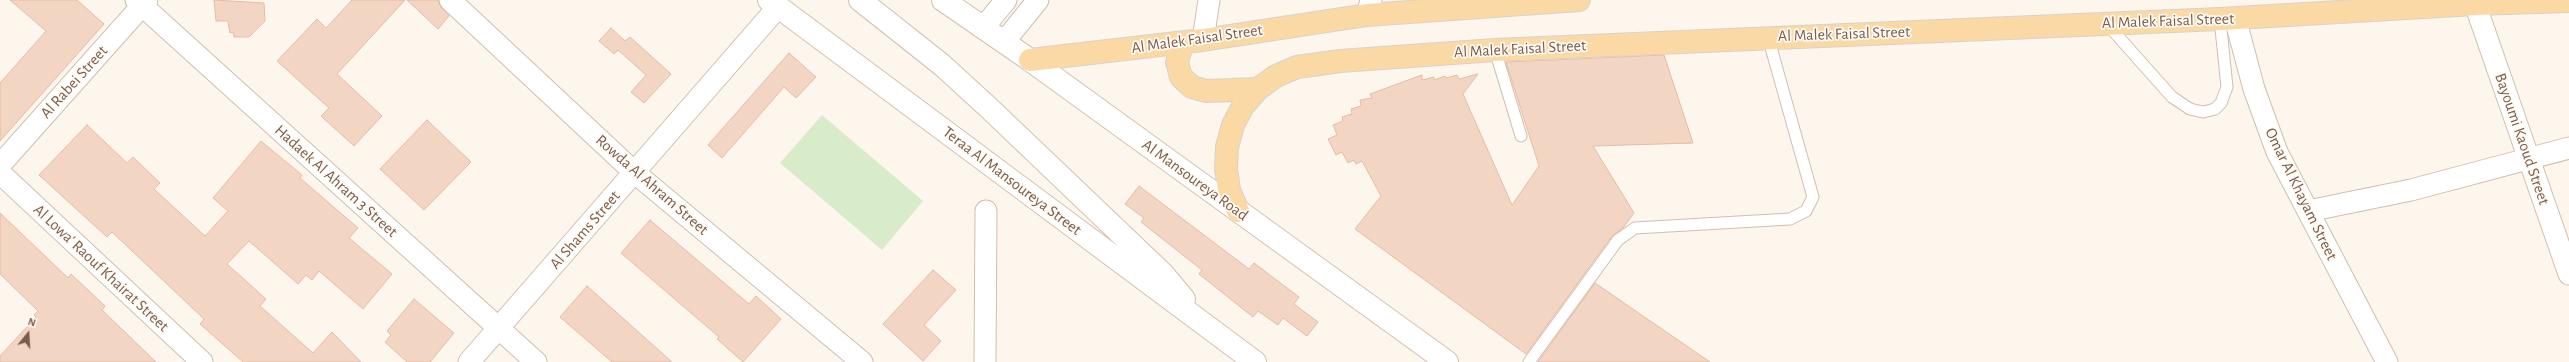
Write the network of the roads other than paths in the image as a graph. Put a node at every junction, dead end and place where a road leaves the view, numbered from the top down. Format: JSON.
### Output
{"nodes":[{"id":1,"x":450,"y":0,"type":"edge"},
{"id":2,"x":860,"y":0,"type":"edge"},
{"id":3,"x":943,"y":0,"type":"edge"},
{"id":4,"x":1006,"y":0,"type":"edge"},
{"id":5,"x":1038,"y":0,"type":"edge"},
{"id":6,"x":1209,"y":0,"type":"edge"},
{"id":7,"x":1580,"y":0,"type":"edge"},
{"id":8,"x":2569,"y":0,"type":"edge"},
{"id":9,"x":1537,"y":1,"type":"edge"},
{"id":10,"x":142,"y":2,"type":"edge"},
{"id":11,"x":773,"y":3,"type":"edge"},
{"id":12,"x":2475,"y":4,"type":"junction"},
{"id":13,"x":1369,"y":7,"type":"edge"},
{"id":14,"x":2228,"y":19,"type":"junction"},
{"id":15,"x":2107,"y":24,"type":"junction"},
{"id":16,"x":983,"y":28,"type":"junction"},
{"id":17,"x":1768,"y":37,"type":"junction"},
{"id":18,"x":1194,"y":41,"type":"junction"},
{"id":19,"x":1004,"y":42,"type":"junction"},
{"id":20,"x":1495,"y":50,"type":"junction"},
{"id":21,"x":1030,"y":60,"type":"junction"},
{"id":22,"x":1258,"y":89,"type":"junction"},
{"id":23,"x":1521,"y":136,"type":"dead end"},
{"id":24,"x":2569,"y":148,"type":"edge"},
{"id":25,"x":2529,"y":159,"type":"junction"},
{"id":26,"x":0,"y":165,"type":"edge"},
{"id":27,"x":0,"y":173,"type":"edge"},
{"id":28,"x":635,"y":173,"type":"junction"},
{"id":29,"x":986,"y":211,"type":"dead end"},
{"id":30,"x":1238,"y":211,"type":"junction"},
{"id":31,"x":2308,"y":211,"type":"junction"},
{"id":32,"x":2569,"y":274,"type":"edge"},
{"id":33,"x":1198,"y":320,"type":"junction"},
{"id":34,"x":498,"y":328,"type":"junction"},
{"id":35,"x":202,"y":362,"type":"edge"},
{"id":36,"x":469,"y":362,"type":"edge"},
{"id":37,"x":536,"y":362,"type":"edge"},
{"id":38,"x":862,"y":362,"type":"edge"},
{"id":39,"x":985,"y":362,"type":"edge"},
{"id":40,"x":1255,"y":362,"type":"edge"},
{"id":41,"x":1447,"y":362,"type":"edge"},
{"id":42,"x":1529,"y":362,"type":"edge"},
{"id":43,"x":2387,"y":362,"type":"edge"}],
"edges":[{"from":1,"to":28,"type":"street","name":"Rowda Al Ahram Street"},
{"from":2,"to":33,"type":"main road"},
{"from":3,"to":16,"type":"main road","name":"Al Mansoureya Road"},
{"from":4,"to":16,"type":"street"},
{"from":5,"to":19,"type":"street"},
{"from":6,"to":18,"type":"street"},
{"from":7,"to":9,"type":"main road","name":"Al Malek Faisal Street"},
{"from":8,"to":12,"type":"main road","name":"Al Malek Faisal Street"},
{"from":9,"to":13,"type":"main road","name":"Al Malek Faisal Street"},
{"from":10,"to":26,"type":"street","name":"Al Rabei Street"},
{"from":10,"to":34,"type":"street","name":"Hadaek Al Ahram 3 Street"},
{"from":11,"to":28,"type":"street","name":"Al Shams Street"},
{"from":11,"to":33,"type":"main road","name":"Teraa Al Mansoureya Street"},
{"from":12,"to":14,"type":"main road","name":"Al Malek Faisal Street"},
{"from":12,"to":25,"type":"street","name":"Bayoumi Kaoud Street"},
{"from":13,"to":18,"type":"main road","name":"Al Malek Faisal Street"},
{"from":14,"to":15,"type":"main road","name":"Al Malek Faisal Street"},
{"from":14,"to":15,"type":"lane"},
{"from":14,"to":31,"type":"street","name":"Omar Al Khayam Street"},
{"from":15,"to":17,"type":"main road","name":"Al Malek Faisal Street"},
{"from":16,"to":19,"type":"main road","name":"Al Mansoureya Road"},
{"from":17,"to":20,"type":"main road","name":"Al Malek Faisal Street"},
{"from":17,"to":42,"type":"lane"},
{"from":18,"to":21,"type":"main road","name":"Al Malek Faisal Street"},
{"from":18,"to":22,"type":"main road"},
{"from":19,"to":21,"type":"main road","name":"Al Mansoureya Road"},
{"from":20,"to":22,"type":"main road","name":"Al Malek Faisal Street"},
{"from":20,"to":23,"type":"lane"},
{"from":21,"to":30,"type":"main road","name":"Al Mansoureya Road"},
{"from":22,"to":30,"type":"main road","name":"Al Malek Faisal Street"},
{"from":24,"to":25,"type":"street"},
{"from":25,"to":31,"type":"street"},
{"from":25,"to":32,"type":"street","name":"Bayoumi Kaoud Street"},
{"from":27,"to":35,"type":"street","name":"Al Lowa' Raouf Khairat Street"},
{"from":28,"to":34,"type":"street","name":"Al Shams Street"},
{"from":28,"to":38,"type":"street","name":"Rowda Al Ahram Street"},
{"from":29,"to":39,"type":"street"},
{"from":30,"to":41,"type":"main road","name":"Al Mansoureya Road"},
{"from":31,"to":43,"type":"street","name":"Omar Al Khayam Street"},
{"from":33,"to":40,"type":"main road","name":"Teraa Al Mansoureya Street"},
{"from":34,"to":36,"type":"street","name":"Al Shams Street"},
{"from":34,"to":37,"type":"street","name":"Hadaek Al Ahram 3 Street"}]}
